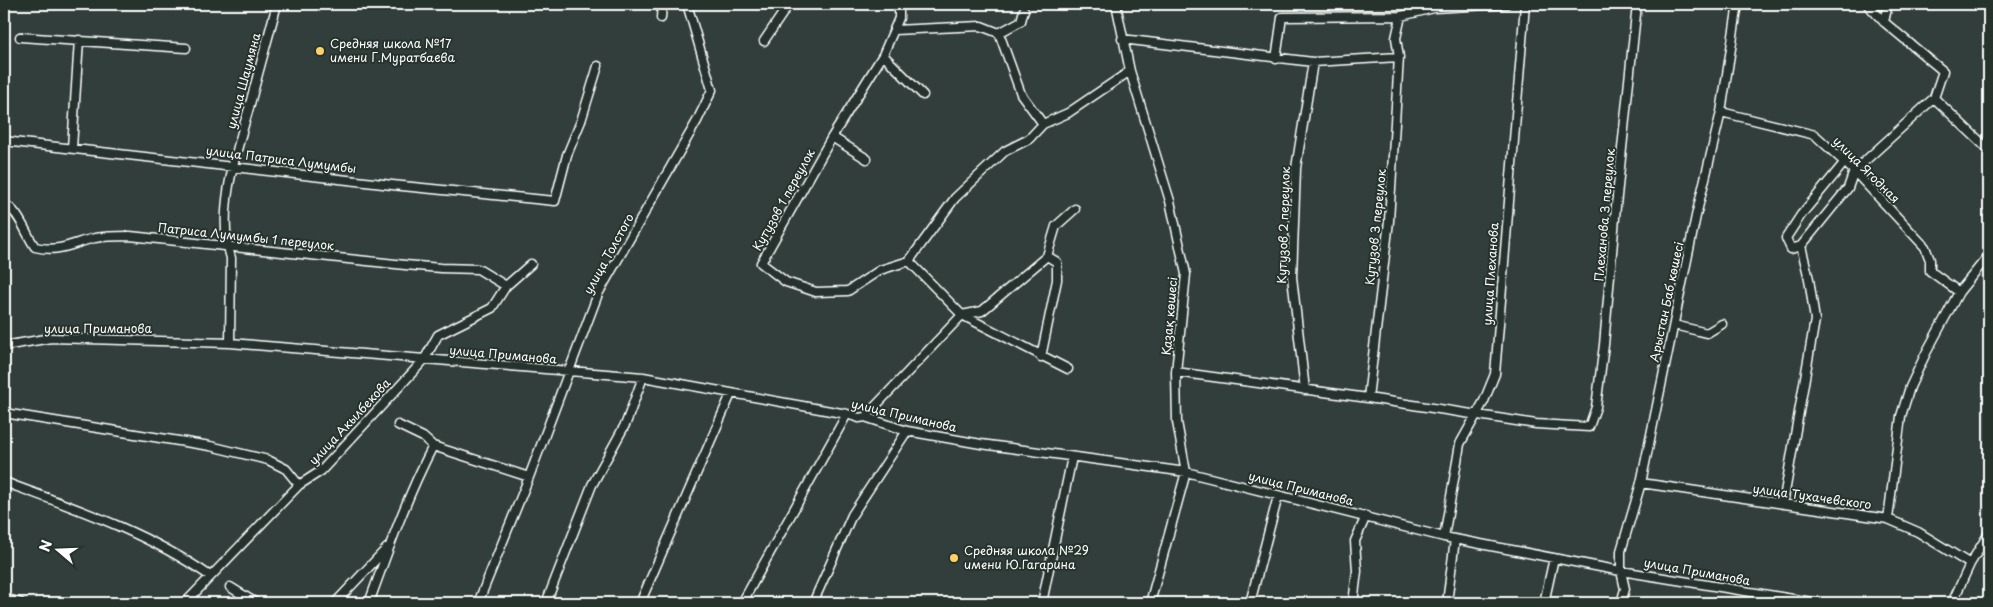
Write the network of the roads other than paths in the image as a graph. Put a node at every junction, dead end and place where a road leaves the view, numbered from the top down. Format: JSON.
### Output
{"nodes":[{"id":1,"x":277,"y":4,"type":"edge"},
{"id":2,"x":662,"y":4,"type":"edge"},
{"id":3,"x":687,"y":4,"type":"edge"},
{"id":4,"x":789,"y":4,"type":"edge"},
{"id":5,"x":899,"y":4,"type":"edge"},
{"id":6,"x":1116,"y":4,"type":"edge"},
{"id":7,"x":1506,"y":4,"type":"edge"},
{"id":8,"x":1525,"y":4,"type":"edge"},
{"id":9,"x":1637,"y":4,"type":"edge"},
{"id":10,"x":1738,"y":4,"type":"edge"},
{"id":11,"x":1867,"y":4,"type":"edge"},
{"id":12,"x":1888,"y":4,"type":"edge"},
{"id":13,"x":1024,"y":10,"type":"dead end"},
{"id":14,"x":1400,"y":16,"type":"junction"},
{"id":15,"x":661,"y":18,"type":"dead end"},
{"id":16,"x":1884,"y":22,"type":"junction"},
{"id":17,"x":894,"y":30,"type":"junction"},
{"id":18,"x":999,"y":32,"type":"junction"},
{"id":19,"x":20,"y":38,"type":"dead end"},
{"id":20,"x":1122,"y":39,"type":"junction"},
{"id":21,"x":79,"y":40,"type":"junction"},
{"id":22,"x":764,"y":41,"type":"dead end"},
{"id":23,"x":186,"y":48,"type":"dead end"},
{"id":24,"x":883,"y":55,"type":"junction"},
{"id":25,"x":1399,"y":57,"type":"junction"},
{"id":26,"x":1276,"y":58,"type":"junction"},
{"id":27,"x":1314,"y":62,"type":"junction"},
{"id":28,"x":598,"y":66,"type":"dead end"},
{"id":29,"x":1130,"y":71,"type":"junction"},
{"id":30,"x":923,"y":95,"type":"dead end"},
{"id":31,"x":1934,"y":98,"type":"junction"},
{"id":32,"x":1721,"y":112,"type":"junction"},
{"id":33,"x":1043,"y":124,"type":"junction"},
{"id":34,"x":832,"y":137,"type":"junction"},
{"id":35,"x":4,"y":141,"type":"edge"},
{"id":36,"x":72,"y":148,"type":"junction"},
{"id":37,"x":1989,"y":150,"type":"edge"},
{"id":38,"x":867,"y":159,"type":"dead end"},
{"id":39,"x":1844,"y":163,"type":"junction"},
{"id":40,"x":232,"y":166,"type":"junction"},
{"id":41,"x":1854,"y":171,"type":"junction"},
{"id":42,"x":4,"y":205,"type":"edge"},
{"id":43,"x":1075,"y":209,"type":"dead end"},
{"id":44,"x":227,"y":246,"type":"junction"},
{"id":45,"x":1802,"y":246,"type":"junction"},
{"id":46,"x":1989,"y":255,"type":"edge"},
{"id":47,"x":1047,"y":256,"type":"junction"},
{"id":48,"x":909,"y":261,"type":"junction"},
{"id":49,"x":531,"y":264,"type":"dead end"},
{"id":50,"x":506,"y":286,"type":"junction"},
{"id":51,"x":1959,"y":292,"type":"junction"},
{"id":52,"x":962,"y":315,"type":"junction"},
{"id":53,"x":1722,"y":324,"type":"dead end"},
{"id":54,"x":1674,"y":325,"type":"junction"},
{"id":55,"x":230,"y":343,"type":"junction"},
{"id":56,"x":4,"y":346,"type":"edge"},
{"id":57,"x":1040,"y":357,"type":"junction"},
{"id":58,"x":424,"y":360,"type":"junction"},
{"id":59,"x":1068,"y":369,"type":"dead end"},
{"id":60,"x":568,"y":371,"type":"junction"},
{"id":61,"x":1176,"y":372,"type":"junction"},
{"id":62,"x":643,"y":377,"type":"junction"},
{"id":63,"x":1305,"y":390,"type":"junction"},
{"id":64,"x":731,"y":394,"type":"junction"},
{"id":65,"x":1368,"y":398,"type":"junction"},
{"id":66,"x":4,"y":413,"type":"edge"},
{"id":67,"x":847,"y":414,"type":"junction"},
{"id":68,"x":1476,"y":414,"type":"junction"},
{"id":69,"x":865,"y":417,"type":"junction"},
{"id":70,"x":398,"y":425,"type":"dead end"},
{"id":71,"x":907,"y":431,"type":"junction"},
{"id":72,"x":433,"y":446,"type":"junction"},
{"id":73,"x":1072,"y":457,"type":"junction"},
{"id":74,"x":1186,"y":472,"type":"junction"},
{"id":75,"x":529,"y":477,"type":"junction"},
{"id":76,"x":4,"y":482,"type":"edge"},
{"id":77,"x":1641,"y":483,"type":"junction"},
{"id":78,"x":300,"y":485,"type":"junction"},
{"id":79,"x":1278,"y":496,"type":"junction"},
{"id":80,"x":1783,"y":504,"type":"junction"},
{"id":81,"x":1366,"y":516,"type":"junction"},
{"id":82,"x":1888,"y":519,"type":"junction"},
{"id":83,"x":1989,"y":533,"type":"edge"},
{"id":84,"x":1444,"y":537,"type":"junction"},
{"id":85,"x":1455,"y":539,"type":"junction"},
{"id":86,"x":390,"y":545,"type":"junction"},
{"id":87,"x":1554,"y":558,"type":"junction"},
{"id":88,"x":1970,"y":564,"type":"junction"},
{"id":89,"x":1621,"y":570,"type":"junction"},
{"id":90,"x":210,"y":576,"type":"junction"},
{"id":91,"x":360,"y":577,"type":"junction"},
{"id":92,"x":377,"y":582,"type":"junction"},
{"id":93,"x":230,"y":587,"type":"dead end"},
{"id":94,"x":4,"y":598,"type":"edge"},
{"id":95,"x":1788,"y":601,"type":"edge"},
{"id":96,"x":21,"y":603,"type":"edge"},
{"id":97,"x":185,"y":603,"type":"edge"},
{"id":98,"x":256,"y":603,"type":"edge"},
{"id":99,"x":335,"y":603,"type":"edge"},
{"id":100,"x":368,"y":603,"type":"edge"},
{"id":101,"x":478,"y":603,"type":"edge"},
{"id":102,"x":546,"y":603,"type":"edge"},
{"id":103,"x":640,"y":603,"type":"edge"},
{"id":104,"x":742,"y":603,"type":"edge"},
{"id":105,"x":813,"y":603,"type":"edge"},
{"id":106,"x":1042,"y":603,"type":"edge"},
{"id":107,"x":1150,"y":603,"type":"edge"},
{"id":108,"x":1250,"y":603,"type":"edge"},
{"id":109,"x":1353,"y":603,"type":"edge"},
{"id":110,"x":1447,"y":603,"type":"edge"},
{"id":111,"x":1544,"y":603,"type":"edge"},
{"id":112,"x":1621,"y":603,"type":"edge"},
{"id":113,"x":1818,"y":603,"type":"edge"},
{"id":114,"x":1952,"y":603,"type":"edge"}],
"edges":[{"from":1,"to":40,"type":"street","name":"улица Шаумяна"},
{"from":2,"to":15,"type":"street"},
{"from":3,"to":60,"type":"street","name":"улица Толстого"},
{"from":4,"to":22,"type":"street"},
{"from":5,"to":17,"type":"street","name":"Кутузов 1 переулок"},
{"from":6,"to":20,"type":"street","name":"Қазақ көшесі"},
{"from":7,"to":14,"type":"street"},
{"from":8,"to":68,"type":"street","name":"улица Плеханова"},
{"from":9,"to":68,"type":"street","name":"Плеханова 3 переулок"},
{"from":10,"to":32,"type":"street","name":"Арыстан Баб көшесі"},
{"from":11,"to":16,"type":"street"},
{"from":12,"to":16,"type":"street"},
{"from":13,"to":18,"type":"street"},
{"from":14,"to":25,"type":"street","name":"Кутузов 3 переулок"},
{"from":14,"to":26,"type":"street"},
{"from":16,"to":31,"type":"street"},
{"from":17,"to":18,"type":"street"},
{"from":17,"to":24,"type":"street","name":"Кутузов 1 переулок"},
{"from":18,"to":33,"type":"street"},
{"from":19,"to":21,"type":"street"},
{"from":20,"to":26,"type":"street"},
{"from":20,"to":29,"type":"street","name":"Қазақ көшесі"},
{"from":21,"to":23,"type":"street"},
{"from":21,"to":36,"type":"street"},
{"from":24,"to":30,"type":"street"},
{"from":24,"to":34,"type":"street","name":"Кутузов 1 переулок"},
{"from":25,"to":27,"type":"street"},
{"from":25,"to":65,"type":"street","name":"Кутузов 3 переулок"},
{"from":26,"to":27,"type":"street"},
{"from":27,"to":63,"type":"street","name":"Кутузов 2 переулок"},
{"from":28,"to":40,"type":"street","name":"улица Патриса Лумумбы"},
{"from":29,"to":33,"type":"street"},
{"from":29,"to":61,"type":"street","name":"Қазақ көшесі"},
{"from":31,"to":37,"type":"street"},
{"from":31,"to":41,"type":"street"},
{"from":32,"to":39,"type":"street","name":"улица Ягодная"},
{"from":32,"to":54,"type":"street","name":"Арыстан Баб көшесі"},
{"from":33,"to":48,"type":"street"},
{"from":34,"to":38,"type":"street"},
{"from":34,"to":48,"type":"street","name":"Кутузов 1 переулок"},
{"from":35,"to":36,"type":"street","name":"улица Патриса Лумумбы"},
{"from":36,"to":40,"type":"street","name":"улица Патриса Лумумбы"},
{"from":39,"to":41,"type":"street","name":"улица Ягодная"},
{"from":39,"to":45,"type":"street"},
{"from":40,"to":44,"type":"street","name":"улица Шаумяна"},
{"from":41,"to":45,"type":"street"},
{"from":41,"to":51,"type":"street","name":"улица Ягодная"},
{"from":42,"to":44,"type":"street","name":"Патриса Лумумбы 1 переулок"},
{"from":43,"to":47,"type":"street"},
{"from":44,"to":50,"type":"street","name":"Патриса Лумумбы 1 переулок"},
{"from":44,"to":55,"type":"street","name":"улица Шаумяна"},
{"from":45,"to":80,"type":"street"},
{"from":46,"to":51,"type":"street"},
{"from":47,"to":52,"type":"street"},
{"from":47,"to":57,"type":"street"},
{"from":48,"to":52,"type":"street"},
{"from":49,"to":50,"type":"street","name":"улица Акылбекова"},
{"from":50,"to":58,"type":"street","name":"улица Акылбекова"},
{"from":51,"to":82,"type":"street"},
{"from":52,"to":57,"type":"street"},
{"from":52,"to":69,"type":"street"},
{"from":53,"to":54,"type":"street"},
{"from":54,"to":77,"type":"street","name":"Арыстан Баб көшесі"},
{"from":55,"to":56,"type":"street","name":"улица Приманова"},
{"from":55,"to":58,"type":"street","name":"улица Приманова"},
{"from":57,"to":59,"type":"street"},
{"from":58,"to":60,"type":"street","name":"улица Приманова"},
{"from":58,"to":78,"type":"street","name":"улица Акылбекова"},
{"from":60,"to":62,"type":"street","name":"улица Приманова"},
{"from":60,"to":75,"type":"street","name":"улица Толстого"},
{"from":61,"to":63,"type":"street"},
{"from":61,"to":74,"type":"street","name":"Қазақ көшесі"},
{"from":62,"to":64,"type":"street","name":"улица Приманова"},
{"from":62,"to":102,"type":"street"},
{"from":63,"to":65,"type":"street"},
{"from":64,"to":67,"type":"street","name":"улица Приманова"},
{"from":64,"to":103,"type":"street"},
{"from":65,"to":68,"type":"street"},
{"from":66,"to":78,"type":"street"},
{"from":67,"to":69,"type":"street","name":"улица Приманова"},
{"from":67,"to":104,"type":"street"},
{"from":68,"to":84,"type":"street","name":"улица Плеханова"},
{"from":69,"to":71,"type":"street","name":"улица Приманова"},
{"from":70,"to":72,"type":"street"},
{"from":71,"to":73,"type":"street","name":"улица Приманова"},
{"from":71,"to":105,"type":"street"},
{"from":72,"to":75,"type":"street"},
{"from":72,"to":86,"type":"street"},
{"from":73,"to":74,"type":"street","name":"улица Приманова"},
{"from":73,"to":106,"type":"street"},
{"from":74,"to":79,"type":"street","name":"улица Приманова"},
{"from":74,"to":107,"type":"street","name":"Қазақ көшесі"},
{"from":75,"to":101,"type":"street","name":"улица Толстого"},
{"from":76,"to":90,"type":"street"},
{"from":77,"to":80,"type":"street","name":"улица Тухачевского"},
{"from":77,"to":89,"type":"street","name":"Арыстан Баб көшесі"},
{"from":78,"to":90,"type":"street","name":"улица Акылбекова"},
{"from":79,"to":81,"type":"street","name":"улица Приманова"},
{"from":79,"to":108,"type":"street"},
{"from":80,"to":82,"type":"street","name":"улица Тухачевского"},
{"from":81,"to":84,"type":"street","name":"улица Приманова"},
{"from":81,"to":109,"type":"street"},
{"from":82,"to":88,"type":"street","name":"улица Тухачевского"},
{"from":83,"to":88,"type":"street"},
{"from":84,"to":85,"type":"street","name":"улица Приманова"},
{"from":85,"to":87,"type":"street","name":"улица Приманова"},
{"from":85,"to":110,"type":"street"},
{"from":86,"to":91,"type":"street"},
{"from":86,"to":92,"type":"street"},
{"from":87,"to":89,"type":"street","name":"улица Приманова"},
{"from":87,"to":111,"type":"street"},
{"from":88,"to":114,"type":"street"},
{"from":89,"to":95,"type":"street","name":"улица Приманова"},
{"from":89,"to":112,"type":"street","name":"Арыстан Баб көшесі"},
{"from":90,"to":97,"type":"street","name":"улица Акылбекова"},
{"from":91,"to":92,"type":"street"},
{"from":91,"to":99,"type":"street"},
{"from":92,"to":100,"type":"street"},
{"from":93,"to":98,"type":"street"},
{"from":94,"to":96,"type":"street"},
{"from":95,"to":113,"type":"street","name":"улица Приманова"}]}
